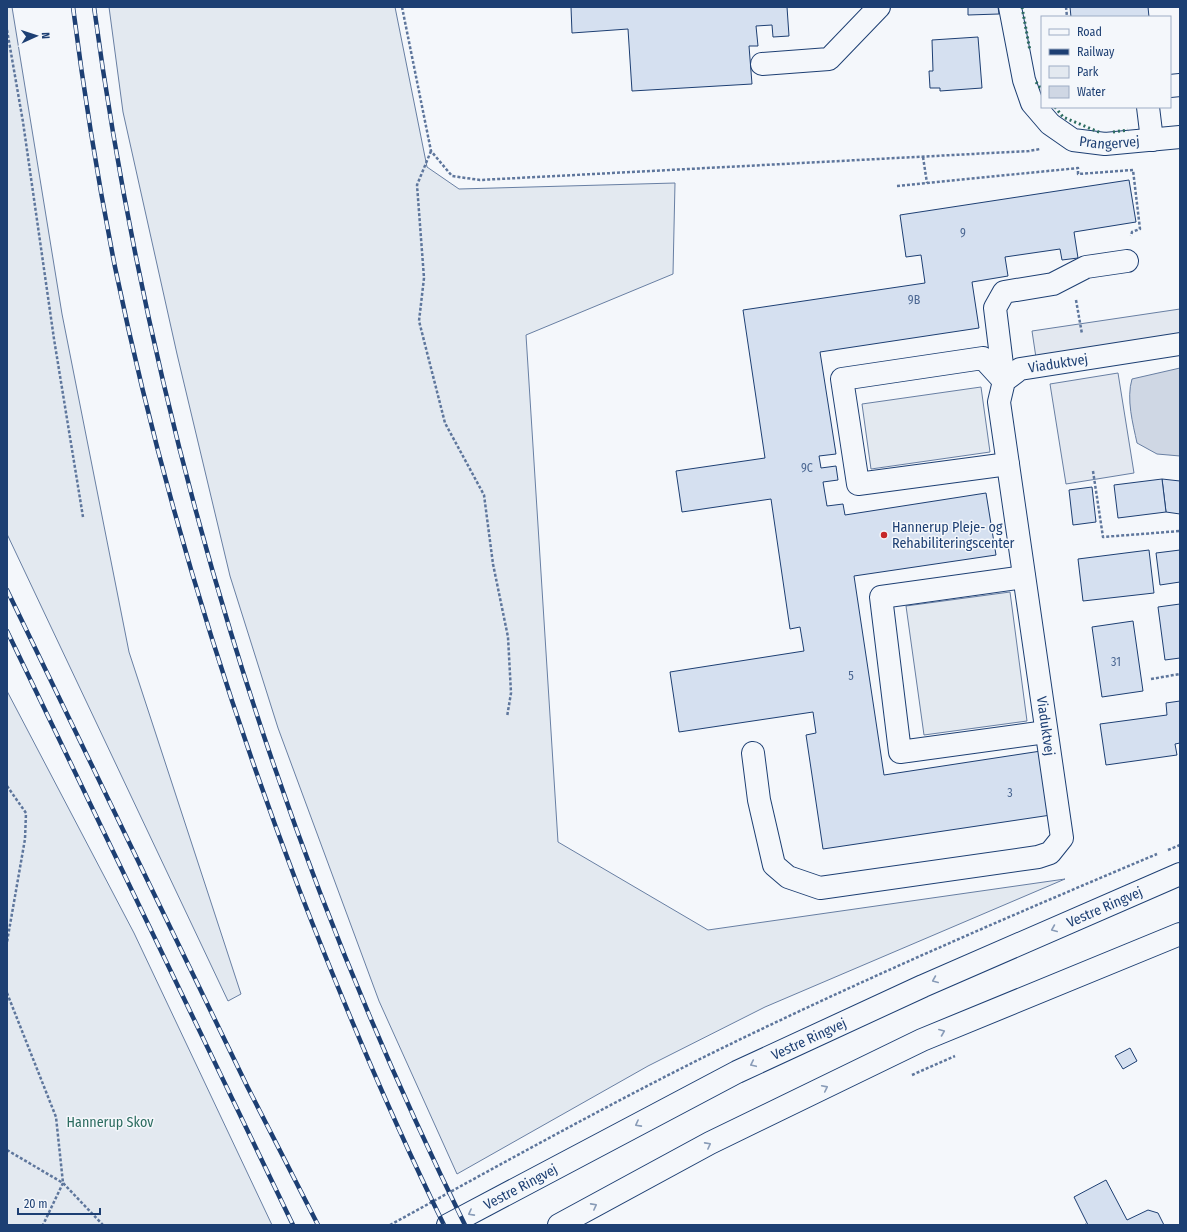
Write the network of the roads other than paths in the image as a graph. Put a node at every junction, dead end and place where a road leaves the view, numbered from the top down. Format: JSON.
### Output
{"nodes":[{"id":1,"x":879,"y":7,"type":"edge"},
{"id":2,"x":1010,"y":7,"type":"edge"},
{"id":3,"x":762,"y":64,"type":"dead end"},
{"id":4,"x":1148,"y":108,"type":"edge"},
{"id":5,"x":1180,"y":137,"type":"edge"},
{"id":6,"x":1152,"y":140,"type":"junction"},
{"id":7,"x":1127,"y":262,"type":"road end"},
{"id":8,"x":1180,"y":344,"type":"edge"},
{"id":9,"x":1012,"y":375,"type":"junction"},
{"id":10,"x":1008,"y":464,"type":"junction"},
{"id":11,"x":1024,"y":576,"type":"junction"},
{"id":12,"x":1046,"y":732,"type":"junction"},
{"id":13,"x":753,"y":753,"type":"dead end"},
{"id":14,"x":1180,"y":874,"type":"edge"},
{"id":15,"x":1180,"y":934,"type":"edge"},
{"id":16,"x":448,"y":1225,"type":"edge"},
{"id":17,"x":560,"y":1225,"type":"edge"}],
"edges":[{"from":1,"to":3,"type":"main road"},
{"from":2,"to":6,"type":"main road","name":"Prangervej"},
{"from":4,"to":6,"type":"main road"},
{"from":5,"to":6,"type":"main road","name":"Prangervej"},
{"from":7,"to":9,"type":"main road"},
{"from":8,"to":9,"type":"main road","name":"Viaduktvej"},
{"from":9,"to":10,"type":"main road","name":"Viaduktvej"},
{"from":9,"to":10,"type":"main road"},
{"from":10,"to":11,"type":"main road","name":"Viaduktvej"},
{"from":11,"to":12,"type":"main road","name":"Viaduktvej"},
{"from":11,"to":12,"type":"main road"},
{"from":12,"to":13,"type":"main road","name":"Viaduktvej"},
{"from":14,"to":16,"type":"main road","name":"Vestre Ringvej","one_way":true},
{"from":17,"to":15,"type":"main road","one_way":true}]}
